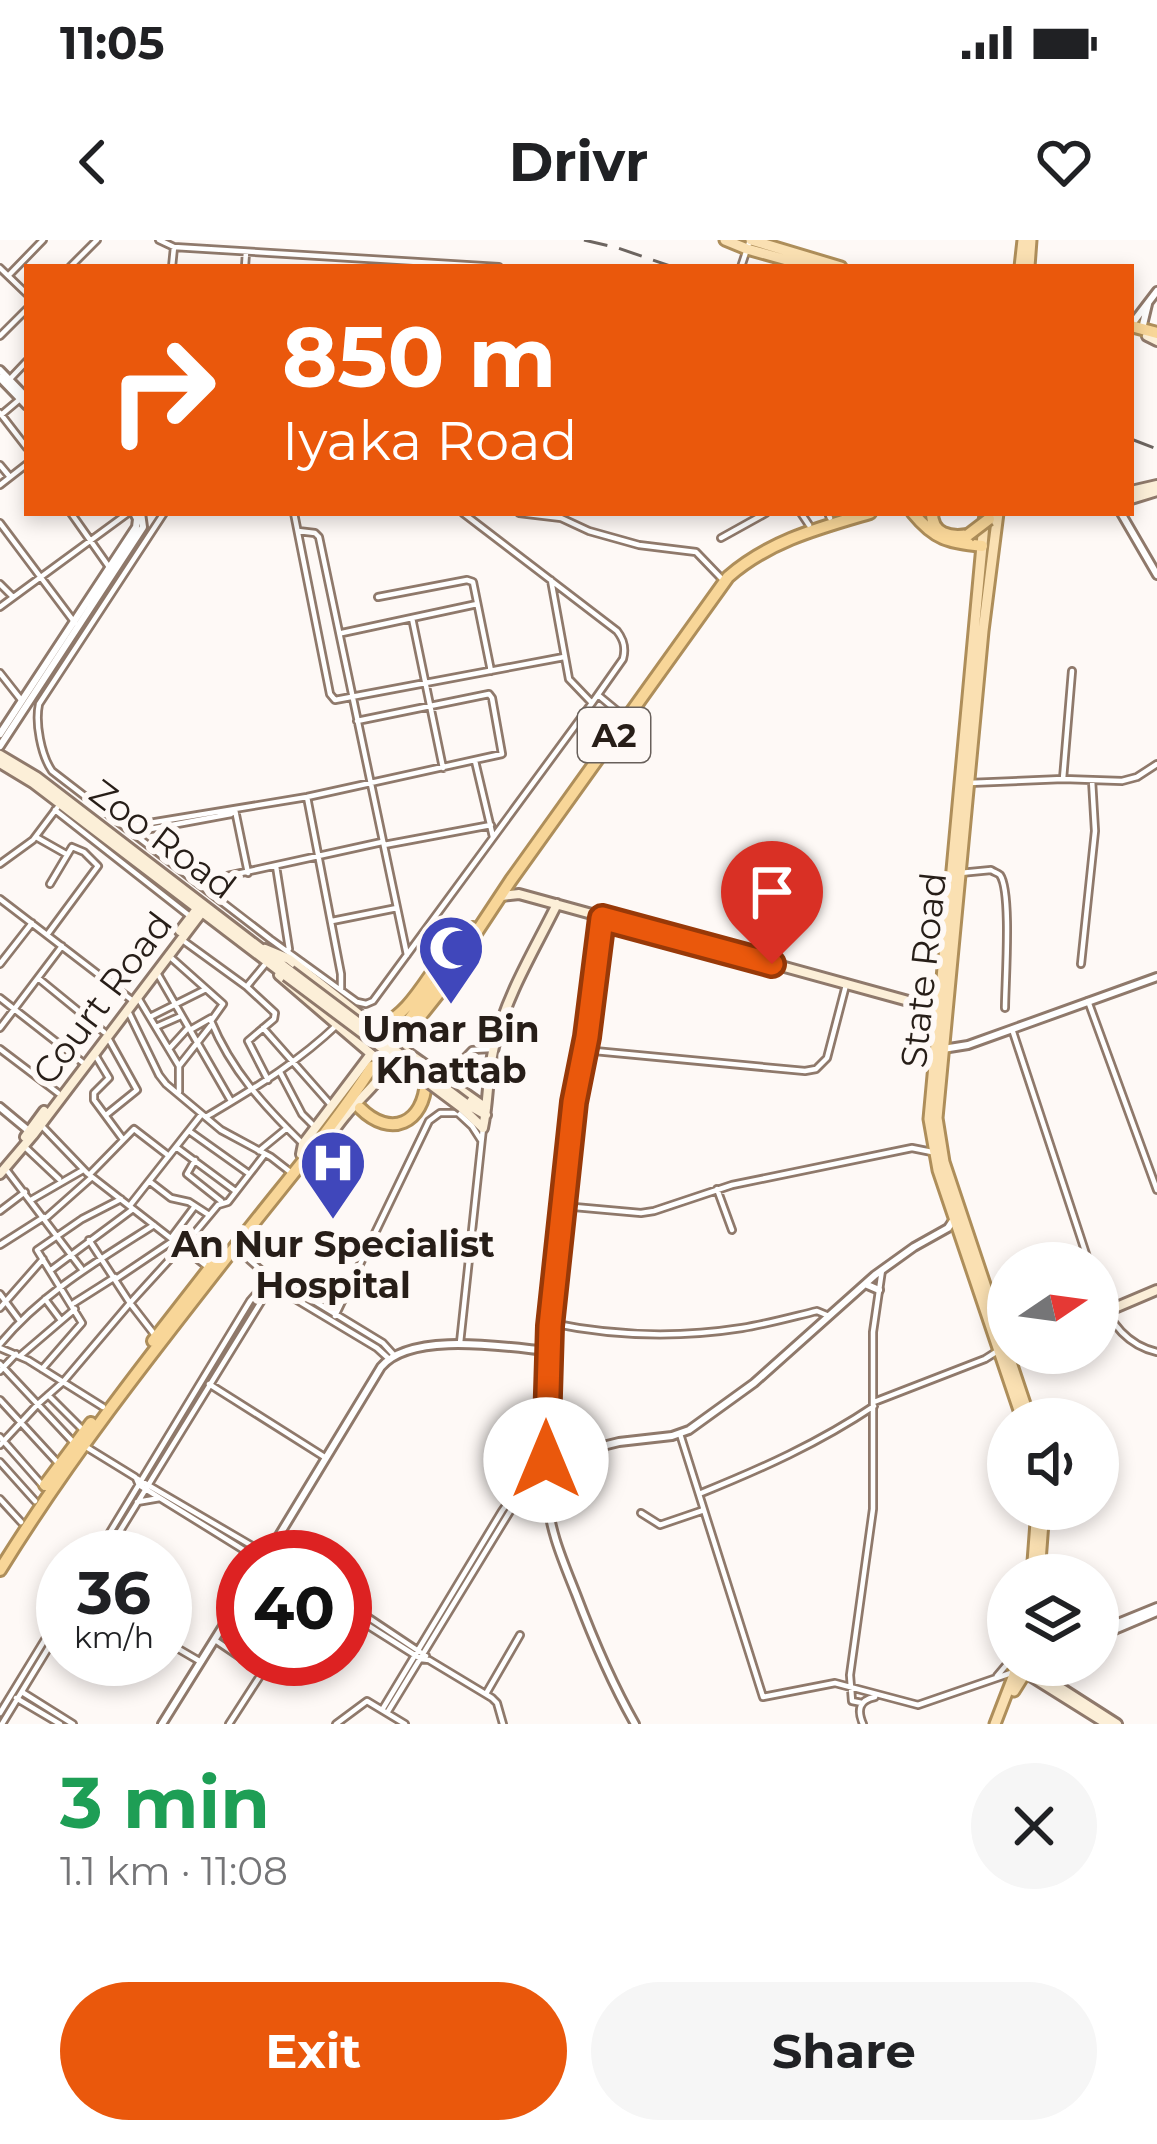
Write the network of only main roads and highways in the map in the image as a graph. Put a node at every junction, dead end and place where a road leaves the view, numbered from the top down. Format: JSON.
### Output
{"nodes":[{"id":1,"x":725,"y":240,"type":"edge"},
{"id":2,"x":749,"y":243,"type":"edge"},
{"id":3,"x":804,"y":264,"type":"edge"},
{"id":4,"x":830,"y":264,"type":"edge"},
{"id":5,"x":829,"y":516,"type":"edge"},
{"id":6,"x":861,"y":516,"type":"edge"},
{"id":7,"x":916,"y":516,"type":"edge"},
{"id":8,"x":933,"y":516,"type":"edge"},
{"id":9,"x":993,"y":516,"type":"edge"},
{"id":10,"x":994,"y":516,"type":"edge"},
{"id":11,"x":994,"y":516,"type":"edge"},
{"id":12,"x":994,"y":516,"type":"edge"},
{"id":13,"x":982,"y":546,"type":"junction"},
{"id":14,"x":979,"y":630,"type":"junction"},
{"id":15,"x":0,"y":755,"type":"edge"},
{"id":16,"x":511,"y":880,"type":"junction"},
{"id":17,"x":519,"y":894,"type":"junction"},
{"id":18,"x":500,"y":896,"type":"junction"},
{"id":19,"x":557,"y":904,"type":"junction"},
{"id":20,"x":197,"y":912,"type":"junction"},
{"id":21,"x":475,"y":931,"type":"junction"},
{"id":22,"x":259,"y":946,"type":"junction"},
{"id":23,"x":270,"y":963,"type":"junction"},
{"id":24,"x":288,"y":974,"type":"junction"},
{"id":25,"x":132,"y":1001,"type":"junction"},
{"id":26,"x":941,"y":1010,"type":"junction"},
{"id":27,"x":404,"y":1022,"type":"junction"},
{"id":28,"x":378,"y":1029,"type":"junction"},
{"id":29,"x":105,"y":1034,"type":"junction"},
{"id":30,"x":399,"y":1045,"type":"junction"},
{"id":31,"x":938,"y":1048,"type":"junction"},
{"id":32,"x":370,"y":1059,"type":"junction"},
{"id":33,"x":388,"y":1061,"type":"junction"},
{"id":34,"x":426,"y":1081,"type":"junction"},
{"id":35,"x":357,"y":1099,"type":"junction"},
{"id":36,"x":464,"y":1106,"type":"junction"},
{"id":37,"x":486,"y":1112,"type":"junction"},
{"id":38,"x":31,"y":1133,"type":"junction"},
{"id":39,"x":302,"y":1149,"type":"junction"},
{"id":40,"x":2,"y":1169,"type":"edge"},
{"id":41,"x":293,"y":1169,"type":"junction"},
{"id":42,"x":987,"y":1292,"type":"edge"},
{"id":43,"x":1157,"y":1292,"type":"edge"},
{"id":44,"x":987,"y":1303,"type":"edge"},
{"id":45,"x":1119,"y":1307,"type":"edge"},
{"id":46,"x":81,"y":1440,"type":"junction"},
{"id":47,"x":0,"y":1556,"type":"edge"},
{"id":48,"x":0,"y":1570,"type":"edge"},
{"id":49,"x":1015,"y":1686,"type":"edge"},
{"id":50,"x":1048,"y":1686,"type":"edge"},
{"id":51,"x":1058,"y":1686,"type":"edge"},
{"id":52,"x":998,"y":1724,"type":"edge"},
{"id":53,"x":1107,"y":1724,"type":"edge"},
{"id":54,"x":1117,"y":1724,"type":"edge"}],
"edges":[{"from":1,"to":2,"type":"main road"},
{"from":2,"to":3,"type":"main road"},
{"from":2,"to":4,"type":"main road"},
{"from":5,"to":21,"type":"highway","number":"A2"},
{"from":6,"to":16,"type":"highway","number":"A2"},
{"from":7,"to":13,"type":"highway"},
{"from":8,"to":9,"type":"highway","bridge":true},
{"from":10,"to":13,"type":"main road","name":"State Road"},
{"from":11,"to":14,"type":"main road"},
{"from":12,"to":14,"type":"main road","name":"State Road"},
{"from":13,"to":14,"type":"main road","name":"State Road"},
{"from":14,"to":26,"type":"main road","name":"State Road"},
{"from":14,"to":26,"type":"main road","name":"State Road"},
{"from":15,"to":20,"type":"main road","name":"Zoo Road"},
{"from":15,"to":22,"type":"main road","name":"Zoo Road"},
{"from":16,"to":17,"type":"main road"},
{"from":16,"to":18,"type":"highway","number":"A2"},
{"from":17,"to":18,"type":"main road"},
{"from":17,"to":19,"type":"main road"},
{"from":18,"to":21,"type":"highway","number":"A2"},
{"from":19,"to":26,"type":"main road"},
{"from":19,"to":37,"type":"main road"},
{"from":20,"to":23,"type":"main road","name":"Zoo Road"},
{"from":20,"to":25,"type":"main road","name":"Court Road"},
{"from":20,"to":25,"type":"main road","name":"Court Road"},
{"from":21,"to":27,"type":"highway","number":"A2"},
{"from":22,"to":24,"type":"main road","name":"Zoo Road"},
{"from":22,"to":28,"type":"main road"},
{"from":23,"to":24,"type":"main road","name":"Zoo Road"},
{"from":23,"to":32,"type":"main road"},
{"from":24,"to":34,"type":"main road","bridge":true},
{"from":24,"to":36,"type":"main road","bridge":true},
{"from":25,"to":29,"type":"main road","name":"Court Road"},
{"from":26,"to":31,"type":"main road","name":"State Road"},
{"from":27,"to":28,"type":"highway"},
{"from":27,"to":30,"type":"highway"},
{"from":28,"to":30,"type":"main road"},
{"from":28,"to":32,"type":"main road"},
{"from":29,"to":38,"type":"main road","name":"Court Road"},
{"from":29,"to":38,"type":"main road","name":"Court Road"},
{"from":30,"to":33,"type":"main road"},
{"from":30,"to":37,"type":"main road"},
{"from":31,"to":42,"type":"main road","name":"State Road"},
{"from":31,"to":44,"type":"main road","name":"State Road"},
{"from":32,"to":33,"type":"main road"},
{"from":32,"to":35,"type":"highway"},
{"from":32,"to":39,"type":"highway"},
{"from":32,"to":39,"type":"main road"},
{"from":33,"to":41,"type":"main road"},
{"from":34,"to":35,"type":"highway"},
{"from":34,"to":36,"type":"main road","bridge":true},
{"from":35,"to":41,"type":"highway"},
{"from":36,"to":37,"type":"main road"},
{"from":36,"to":37,"type":"main road"},
{"from":38,"to":40,"type":"main road","name":"Court Road"},
{"from":38,"to":40,"type":"main road","name":"Court Road"},
{"from":39,"to":41,"type":"highway"},
{"from":41,"to":46,"type":"highway"},
{"from":41,"to":46,"type":"highway"},
{"from":43,"to":45,"type":"main road"},
{"from":46,"to":47,"type":"highway"},
{"from":46,"to":48,"type":"highway"},
{"from":49,"to":52,"type":"main road"},
{"from":50,"to":53,"type":"main road"},
{"from":51,"to":54,"type":"main road"}]}
